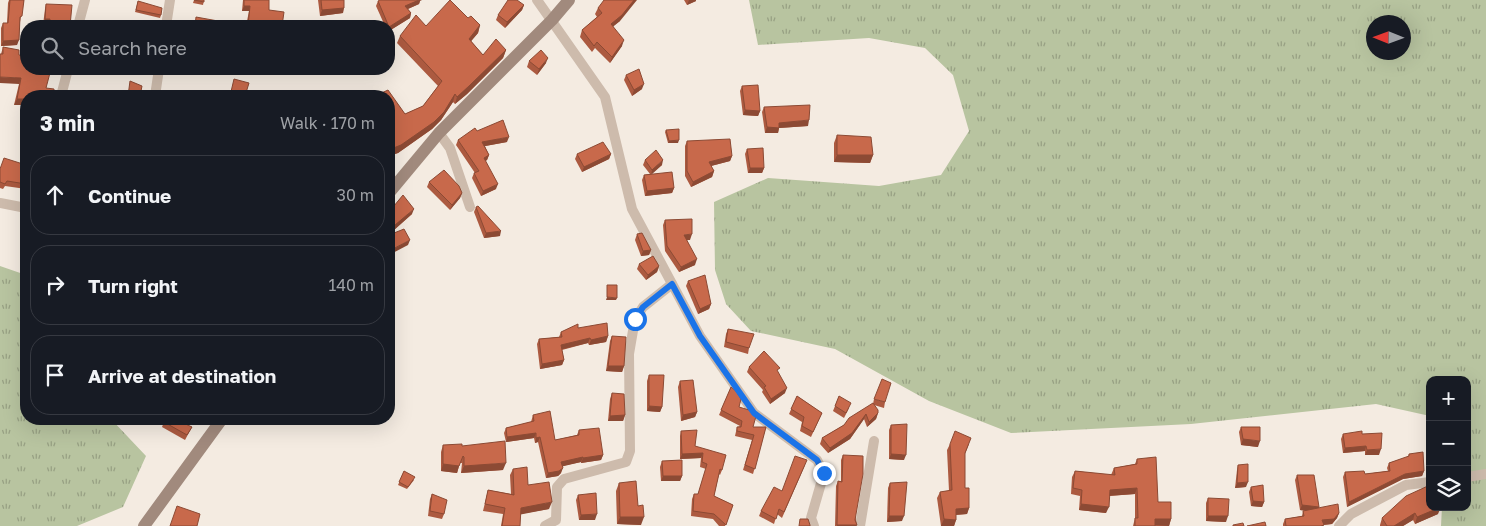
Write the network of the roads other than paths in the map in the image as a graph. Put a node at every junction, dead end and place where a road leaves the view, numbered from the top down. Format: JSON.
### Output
{"nodes":[{"id":1,"x":85,"y":0,"type":"edge"},
{"id":2,"x":170,"y":0,"type":"edge"},
{"id":3,"x":537,"y":0,"type":"edge"},
{"id":4,"x":569,"y":0,"type":"edge"},
{"id":5,"x":80,"y":20,"type":"edge"},
{"id":6,"x":167,"y":20,"type":"edge"},
{"id":7,"x":552,"y":20,"type":"junction"},
{"id":8,"x":66,"y":75,"type":"edge"},
{"id":9,"x":158,"y":75,"type":"edge"},
{"id":10,"x":63,"y":90,"type":"edge"},
{"id":11,"x":156,"y":90,"type":"edge"},
{"id":12,"x":439,"y":133,"type":"junction"},
{"id":13,"x":395,"y":185,"type":"edge"},
{"id":14,"x":0,"y":204,"type":"edge"},
{"id":15,"x":20,"y":207,"type":"edge"},
{"id":16,"x":470,"y":207,"type":"dead end"},
{"id":17,"x":672,"y":284,"type":"junction"},
{"id":18,"x":218,"y":425,"type":"edge"},
{"id":19,"x":874,"y":442,"type":"dead end"},
{"id":20,"x":1486,"y":474,"type":"edge"},
{"id":21,"x":1471,"y":476,"type":"edge"},
{"id":22,"x":1426,"y":482,"type":"edge"},
{"id":23,"x":144,"y":526,"type":"edge"},
{"id":24,"x":545,"y":526,"type":"edge"},
{"id":25,"x":814,"y":526,"type":"edge"},
{"id":26,"x":860,"y":526,"type":"edge"},
{"id":27,"x":1340,"y":526,"type":"edge"}],
"edges":[{"from":1,"to":5,"type":"street"},
{"from":2,"to":6,"type":"street"},
{"from":3,"to":7,"type":"street"},
{"from":4,"to":7,"type":"street"},
{"from":7,"to":12,"type":"street"},
{"from":7,"to":17,"type":"street"},
{"from":8,"to":10,"type":"street"},
{"from":9,"to":11,"type":"street"},
{"from":12,"to":13,"type":"street"},
{"from":12,"to":16,"type":"street"},
{"from":14,"to":15,"type":"street"},
{"from":17,"to":24,"type":"street"},
{"from":17,"to":25,"type":"street"},
{"from":18,"to":23,"type":"street"},
{"from":19,"to":26,"type":"street"},
{"from":20,"to":21,"type":"street"},
{"from":22,"to":27,"type":"street"}]}
